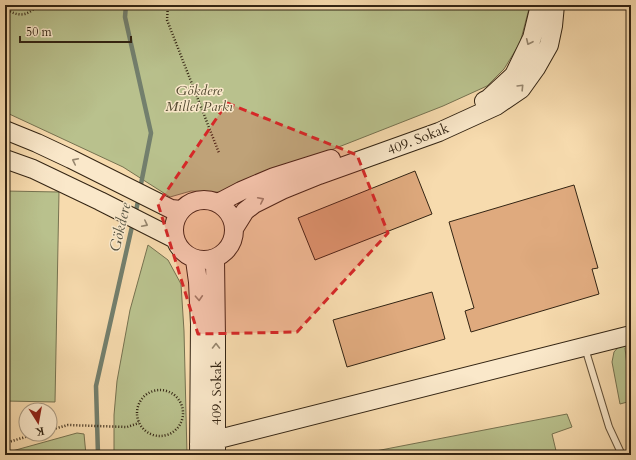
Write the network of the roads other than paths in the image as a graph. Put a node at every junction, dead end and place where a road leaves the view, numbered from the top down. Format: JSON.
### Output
{"nodes":[{"id":1,"x":540,"y":5,"type":"edge"},
{"id":2,"x":555,"y":5,"type":"edge"},
{"id":3,"x":5,"y":130,"type":"edge"},
{"id":4,"x":5,"y":159,"type":"edge"},
{"id":5,"x":218,"y":203,"type":"junction"},
{"id":6,"x":176,"y":210,"type":"junction"},
{"id":7,"x":235,"y":227,"type":"junction"},
{"id":8,"x":170,"y":236,"type":"junction"},
{"id":9,"x":215,"y":259,"type":"junction"},
{"id":10,"x":195,"y":260,"type":"junction"},
{"id":11,"x":631,"y":335,"type":"edge"},
{"id":12,"x":585,"y":346,"type":"junction"},
{"id":13,"x":216,"y":447,"type":"edge"},
{"id":14,"x":199,"y":449,"type":"edge"},
{"id":15,"x":622,"y":455,"type":"edge"}],
"edges":[{"from":1,"to":5,"type":"main road","name":"409. Sokak","one_way":true},
{"from":7,"to":2,"type":"main road","name":"409. Sokak","one_way":true},
{"from":6,"to":3,"type":"main road","one_way":true},
{"from":4,"to":8,"type":"main road","one_way":true},
{"from":5,"to":6,"type":"main road"},
{"from":5,"to":7,"type":"main road"},
{"from":6,"to":8,"type":"main road"},
{"from":7,"to":9,"type":"main road"},
{"from":8,"to":10,"type":"main road"},
{"from":9,"to":10,"type":"main road"},
{"from":13,"to":9,"type":"main road","name":"409. Sokak","one_way":true},
{"from":10,"to":14,"type":"main road","name":"409. Sokak","one_way":true},
{"from":11,"to":12,"type":"main road"},
{"from":12,"to":13,"type":"main road"},
{"from":12,"to":15,"type":"lane"},
{"from":13,"to":14,"type":"main road"}]}
